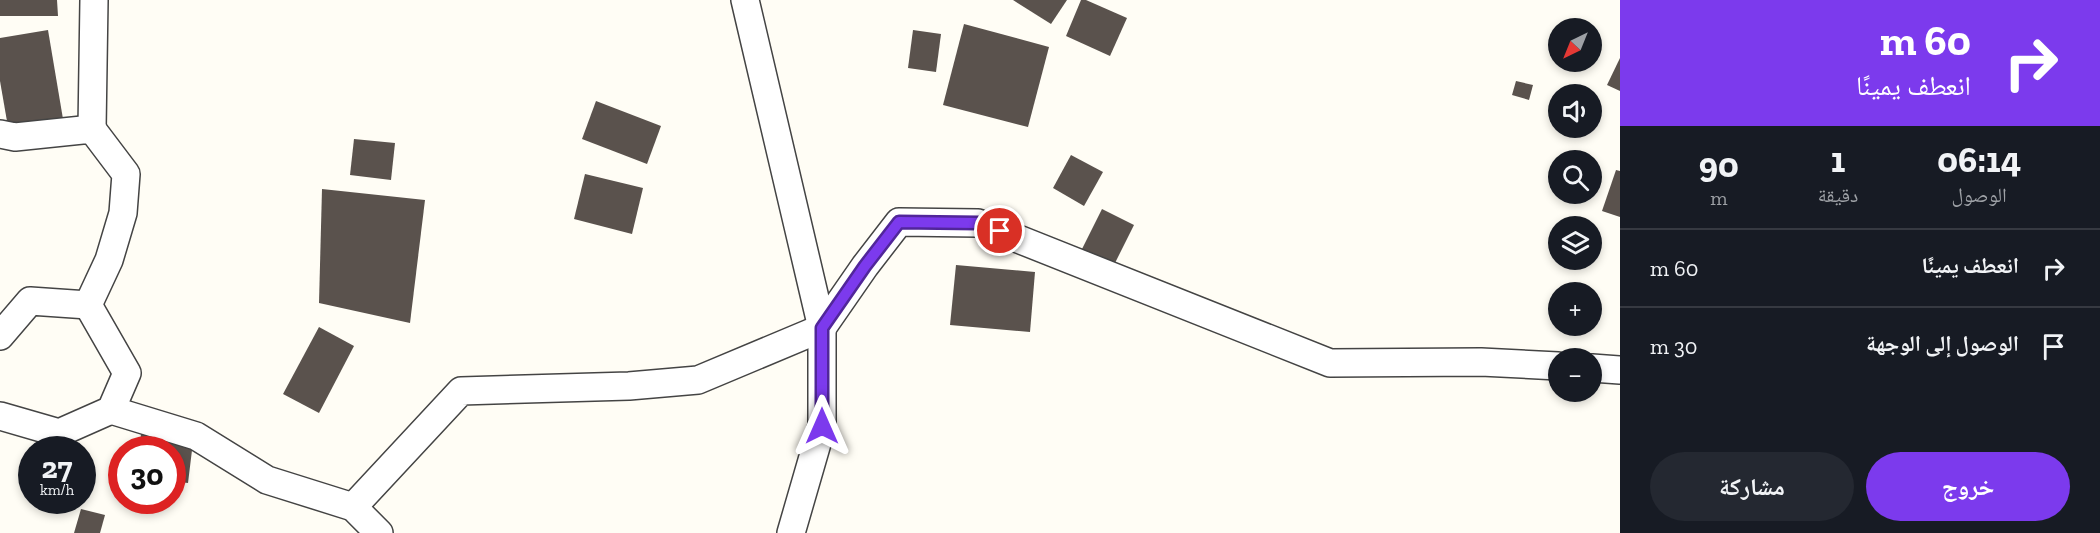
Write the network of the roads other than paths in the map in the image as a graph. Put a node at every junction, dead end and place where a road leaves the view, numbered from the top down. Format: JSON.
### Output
{"nodes":[{"id":1,"x":94,"y":0,"type":"edge"},
{"id":2,"x":745,"y":0,"type":"edge"},
{"id":3,"x":92,"y":129,"type":"junction"},
{"id":4,"x":0,"y":134,"type":"edge"},
{"id":5,"x":88,"y":305,"type":"junction"},
{"id":6,"x":822,"y":328,"type":"junction"},
{"id":7,"x":0,"y":336,"type":"edge"},
{"id":8,"x":1548,"y":365,"type":"edge"},
{"id":9,"x":1602,"y":369,"type":"edge"},
{"id":10,"x":1620,"y":370,"type":"edge"},
{"id":11,"x":111,"y":410,"type":"junction"},
{"id":12,"x":0,"y":416,"type":"edge"},
{"id":13,"x":353,"y":507,"type":"junction"},
{"id":14,"x":379,"y":533,"type":"edge"},
{"id":15,"x":791,"y":533,"type":"edge"}],
"edges":[{"from":1,"to":3,"type":"street"},
{"from":2,"to":6,"type":"street"},
{"from":3,"to":4,"type":"street"},
{"from":3,"to":5,"type":"street"},
{"from":5,"to":7,"type":"street"},
{"from":5,"to":11,"type":"street"},
{"from":6,"to":8,"type":"street"},
{"from":6,"to":13,"type":"street"},
{"from":6,"to":15,"type":"street"},
{"from":9,"to":10,"type":"street"},
{"from":11,"to":12,"type":"street"},
{"from":11,"to":13,"type":"street"},
{"from":13,"to":14,"type":"street"}]}
